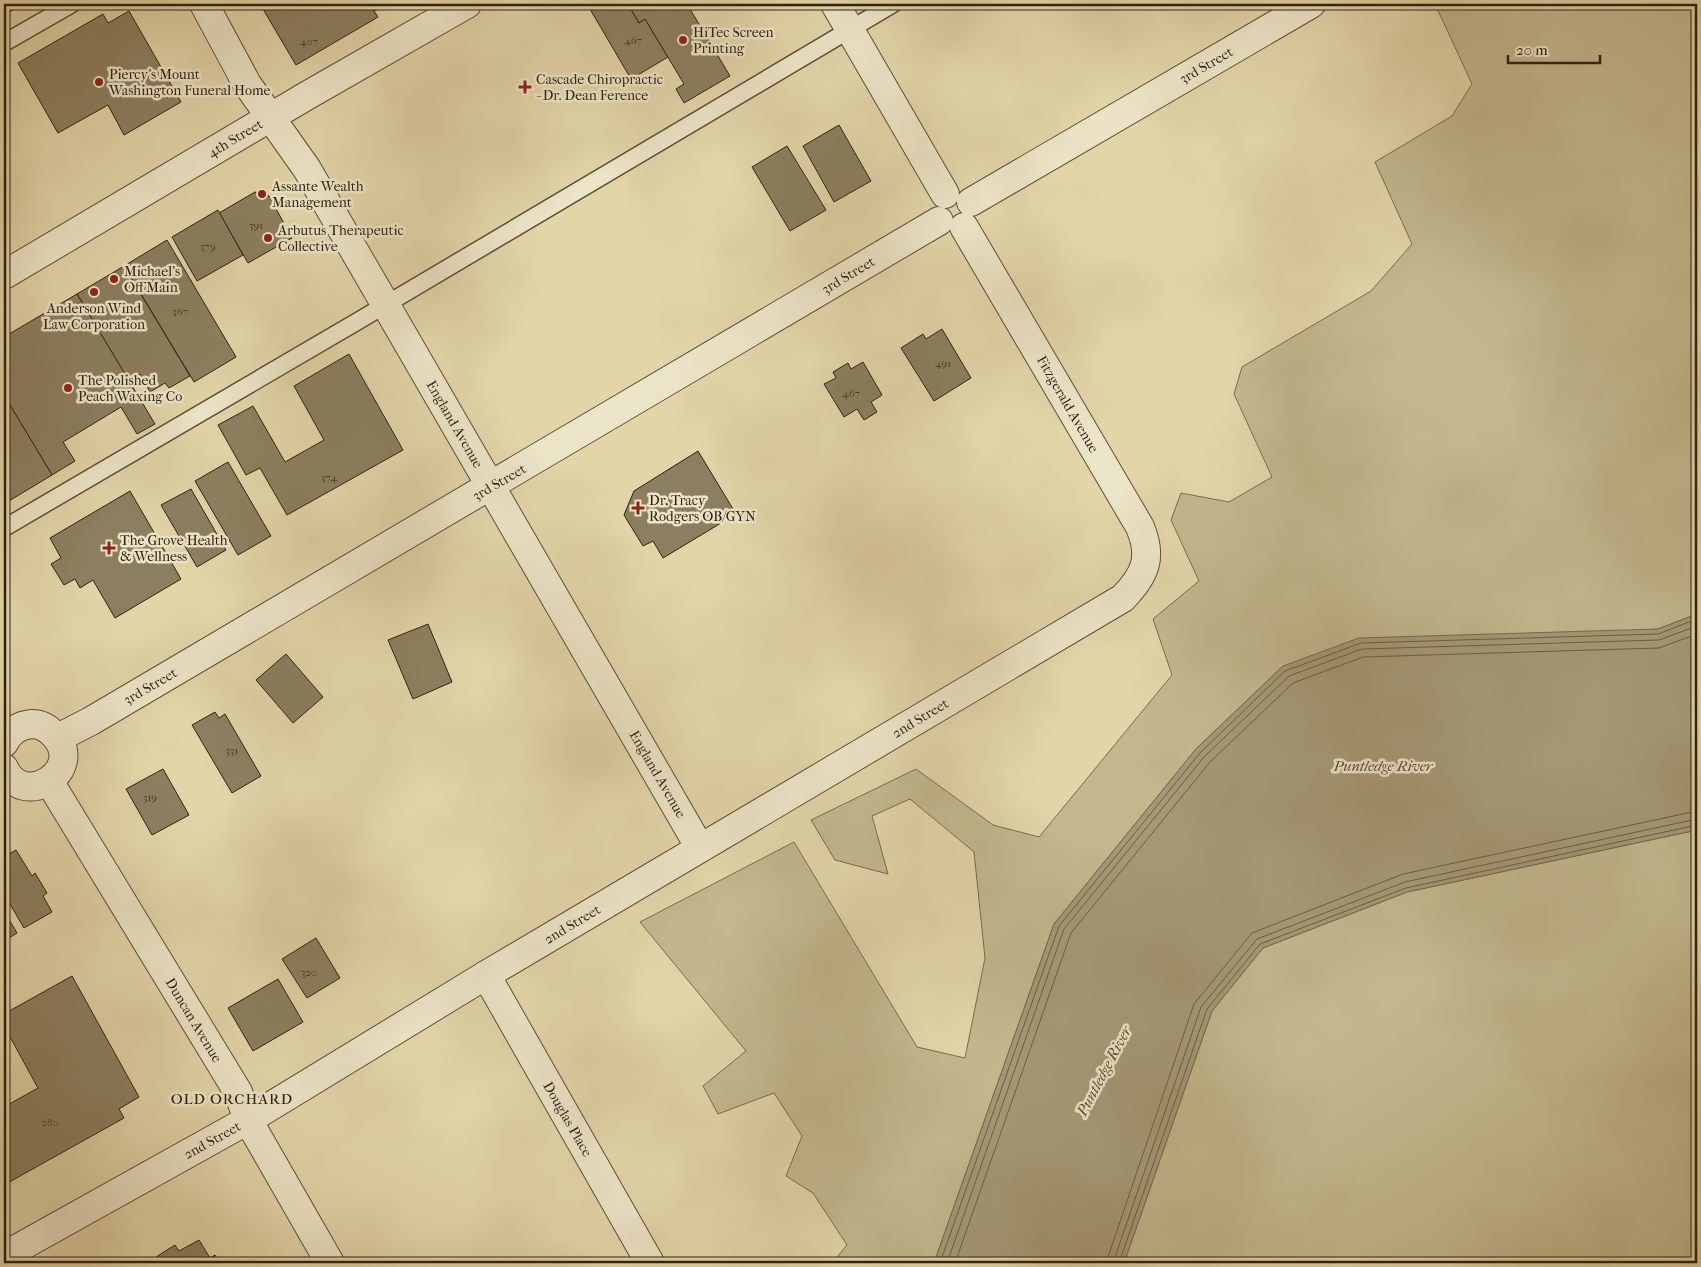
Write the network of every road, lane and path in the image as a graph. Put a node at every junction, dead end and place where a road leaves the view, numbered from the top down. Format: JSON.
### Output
{"nodes":[{"id":1,"x":72,"y":4,"type":"edge"},
{"id":2,"x":204,"y":4,"type":"edge"},
{"id":3,"x":467,"y":4,"type":"edge"},
{"id":4,"x":835,"y":4,"type":"edge"},
{"id":5,"x":893,"y":4,"type":"edge"},
{"id":6,"x":1310,"y":4,"type":"edge"},
{"id":7,"x":850,"y":29,"type":"junction"},
{"id":8,"x":4,"y":43,"type":"edge"},
{"id":9,"x":271,"y":117,"type":"junction"},
{"id":10,"x":958,"y":217,"type":"junction"},
{"id":11,"x":4,"y":275,"type":"edge"},
{"id":12,"x":385,"y":306,"type":"junction"},
{"id":13,"x":490,"y":487,"type":"junction"},
{"id":14,"x":4,"y":528,"type":"edge"},
{"id":15,"x":1135,"y":585,"type":"joint"},
{"id":16,"x":7,"y":728,"type":"edge"},
{"id":17,"x":58,"y":738,"type":"junction"},
{"id":18,"x":4,"y":771,"type":"edge"},
{"id":19,"x":49,"y":781,"type":"junction"},
{"id":20,"x":700,"y":848,"type":"junction"},
{"id":21,"x":486,"y":975,"type":"junction"},
{"id":22,"x":248,"y":1120,"type":"junction"},
{"id":23,"x":4,"y":1256,"type":"edge"},
{"id":24,"x":330,"y":1263,"type":"edge"},
{"id":25,"x":650,"y":1263,"type":"edge"}],
"edges":[{"from":1,"to":8,"type":"lane"},
{"from":2,"to":9,"type":"street","name":"England Avenue"},
{"from":3,"to":9,"type":"street","name":"4th Street"},
{"from":4,"to":7,"type":"street"},
{"from":5,"to":7,"type":"lane"},
{"from":6,"to":10,"type":"street","name":"3rd Street"},
{"from":7,"to":10,"type":"street"},
{"from":7,"to":12,"type":"lane"},
{"from":9,"to":11,"type":"street","name":"4th Street"},
{"from":9,"to":12,"type":"street","name":"England Avenue"},
{"from":10,"to":13,"type":"street","name":"3rd Street"},
{"from":10,"to":15,"type":"street","name":"Fitzgerald Avenue"},
{"from":12,"to":13,"type":"street","name":"England Avenue"},
{"from":12,"to":14,"type":"lane"},
{"from":13,"to":17,"type":"street","name":"3rd Street"},
{"from":13,"to":20,"type":"street","name":"England Avenue"},
{"from":15,"to":20,"type":"street","name":"2nd Street"},
{"from":16,"to":17,"type":"street"},
{"from":17,"to":19,"type":"street"},
{"from":18,"to":19,"type":"street"},
{"from":19,"to":22,"type":"street","name":"Duncan Avenue"},
{"from":20,"to":21,"type":"street","name":"2nd Street"},
{"from":21,"to":22,"type":"street","name":"2nd Street"},
{"from":21,"to":25,"type":"street","name":"Douglas Place"},
{"from":22,"to":23,"type":"street","name":"2nd Street"},
{"from":22,"to":24,"type":"street","name":"Duncan Avenue"}]}
